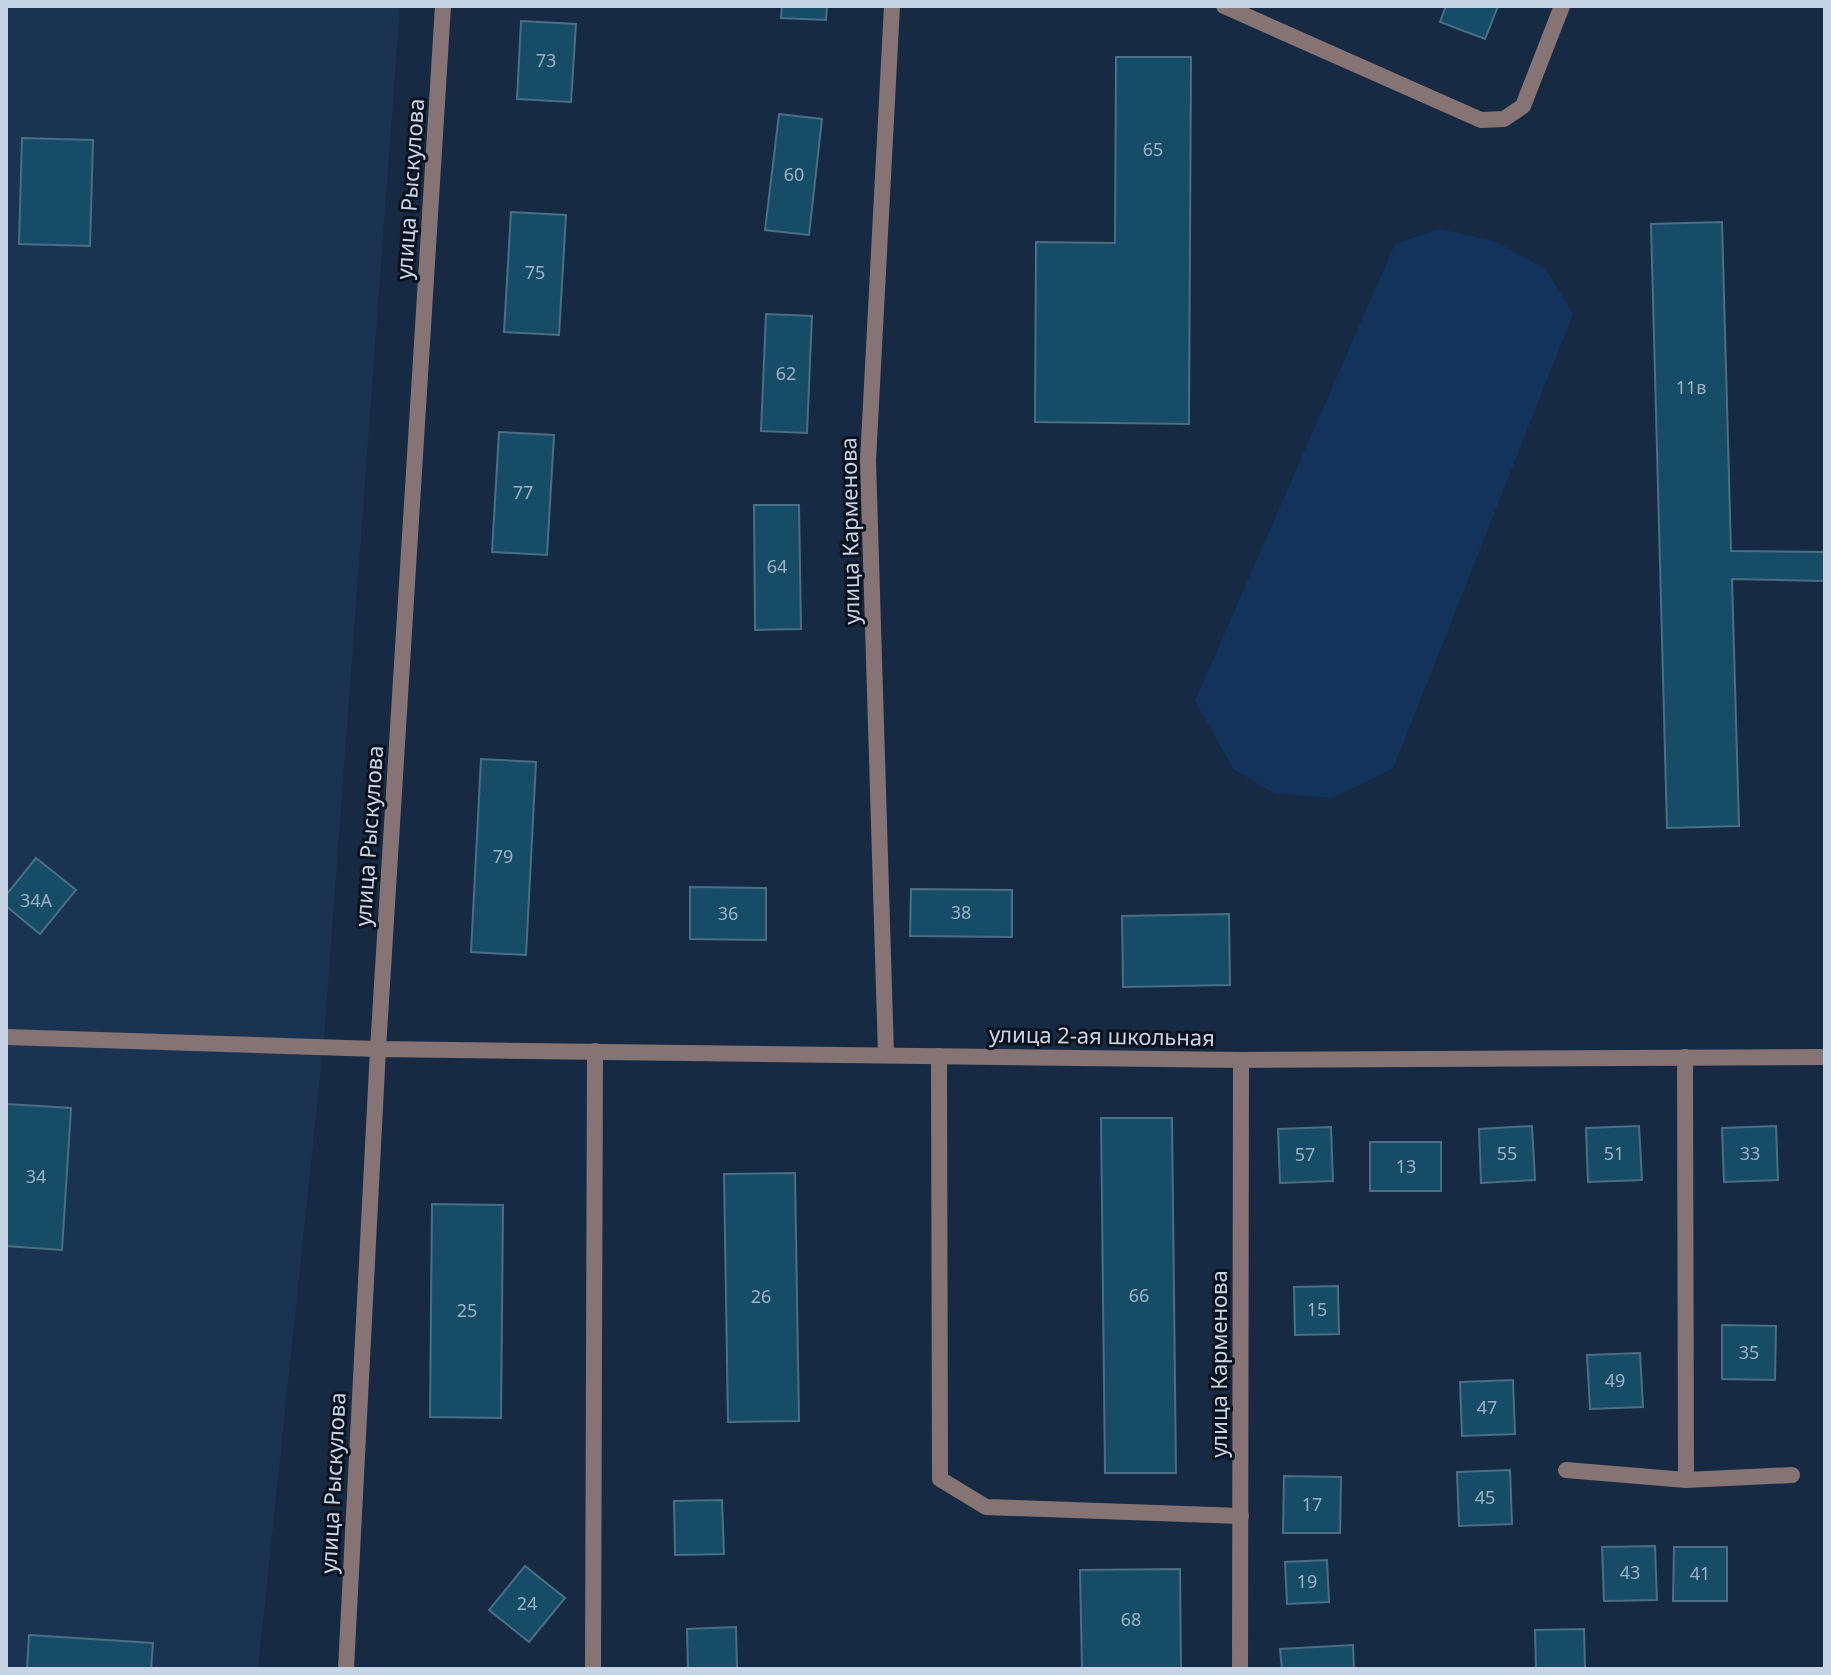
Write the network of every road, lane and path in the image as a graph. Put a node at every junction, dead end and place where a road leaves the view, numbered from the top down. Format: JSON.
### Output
{"nodes":[{"id":1,"x":443,"y":6,"type":"edge"},
{"id":2,"x":892,"y":6,"type":"edge"},
{"id":3,"x":1224,"y":6,"type":"edge"},
{"id":4,"x":1562,"y":6,"type":"edge"},
{"id":5,"x":6,"y":1037,"type":"edge"},
{"id":6,"x":378,"y":1049,"type":"junction"},
{"id":7,"x":595,"y":1051,"type":"junction"},
{"id":8,"x":886,"y":1055,"type":"junction"},
{"id":9,"x":939,"y":1056,"type":"junction"},
{"id":10,"x":1685,"y":1057,"type":"junction"},
{"id":11,"x":1825,"y":1057,"type":"edge"},
{"id":12,"x":1241,"y":1060,"type":"junction"},
{"id":13,"x":1566,"y":1470,"type":"dead end"},
{"id":14,"x":1792,"y":1475,"type":"dead end"},
{"id":15,"x":1686,"y":1480,"type":"junction"},
{"id":16,"x":1241,"y":1516,"type":"junction"},
{"id":17,"x":346,"y":1669,"type":"edge"},
{"id":18,"x":593,"y":1669,"type":"edge"},
{"id":19,"x":1240,"y":1669,"type":"edge"}],
"edges":[{"from":1,"to":6,"type":"street","name":"улица Рыскулова"},
{"from":2,"to":8,"type":"street","name":"улица Карменова"},
{"from":3,"to":4,"type":"street"},
{"from":5,"to":6,"type":"street","name":"улица 2-ая школьная"},
{"from":6,"to":7,"type":"street","name":"улица 2-ая школьная"},
{"from":6,"to":17,"type":"street","name":"улица Рыскулова"},
{"from":7,"to":8,"type":"street","name":"улица 2-ая школьная"},
{"from":7,"to":18,"type":"street"},
{"from":8,"to":9,"type":"street","name":"улица 2-ая школьная"},
{"from":9,"to":12,"type":"street","name":"улица 2-ая школьная"},
{"from":9,"to":16,"type":"street"},
{"from":10,"to":11,"type":"street","name":"улица 2-ая школьная"},
{"from":10,"to":12,"type":"street","name":"улица 2-ая школьная"},
{"from":10,"to":15,"type":"street"},
{"from":12,"to":16,"type":"street","name":"улица Карменова"},
{"from":13,"to":15,"type":"street"},
{"from":14,"to":15,"type":"street"},
{"from":16,"to":19,"type":"street","name":"улица Карменова"}]}
